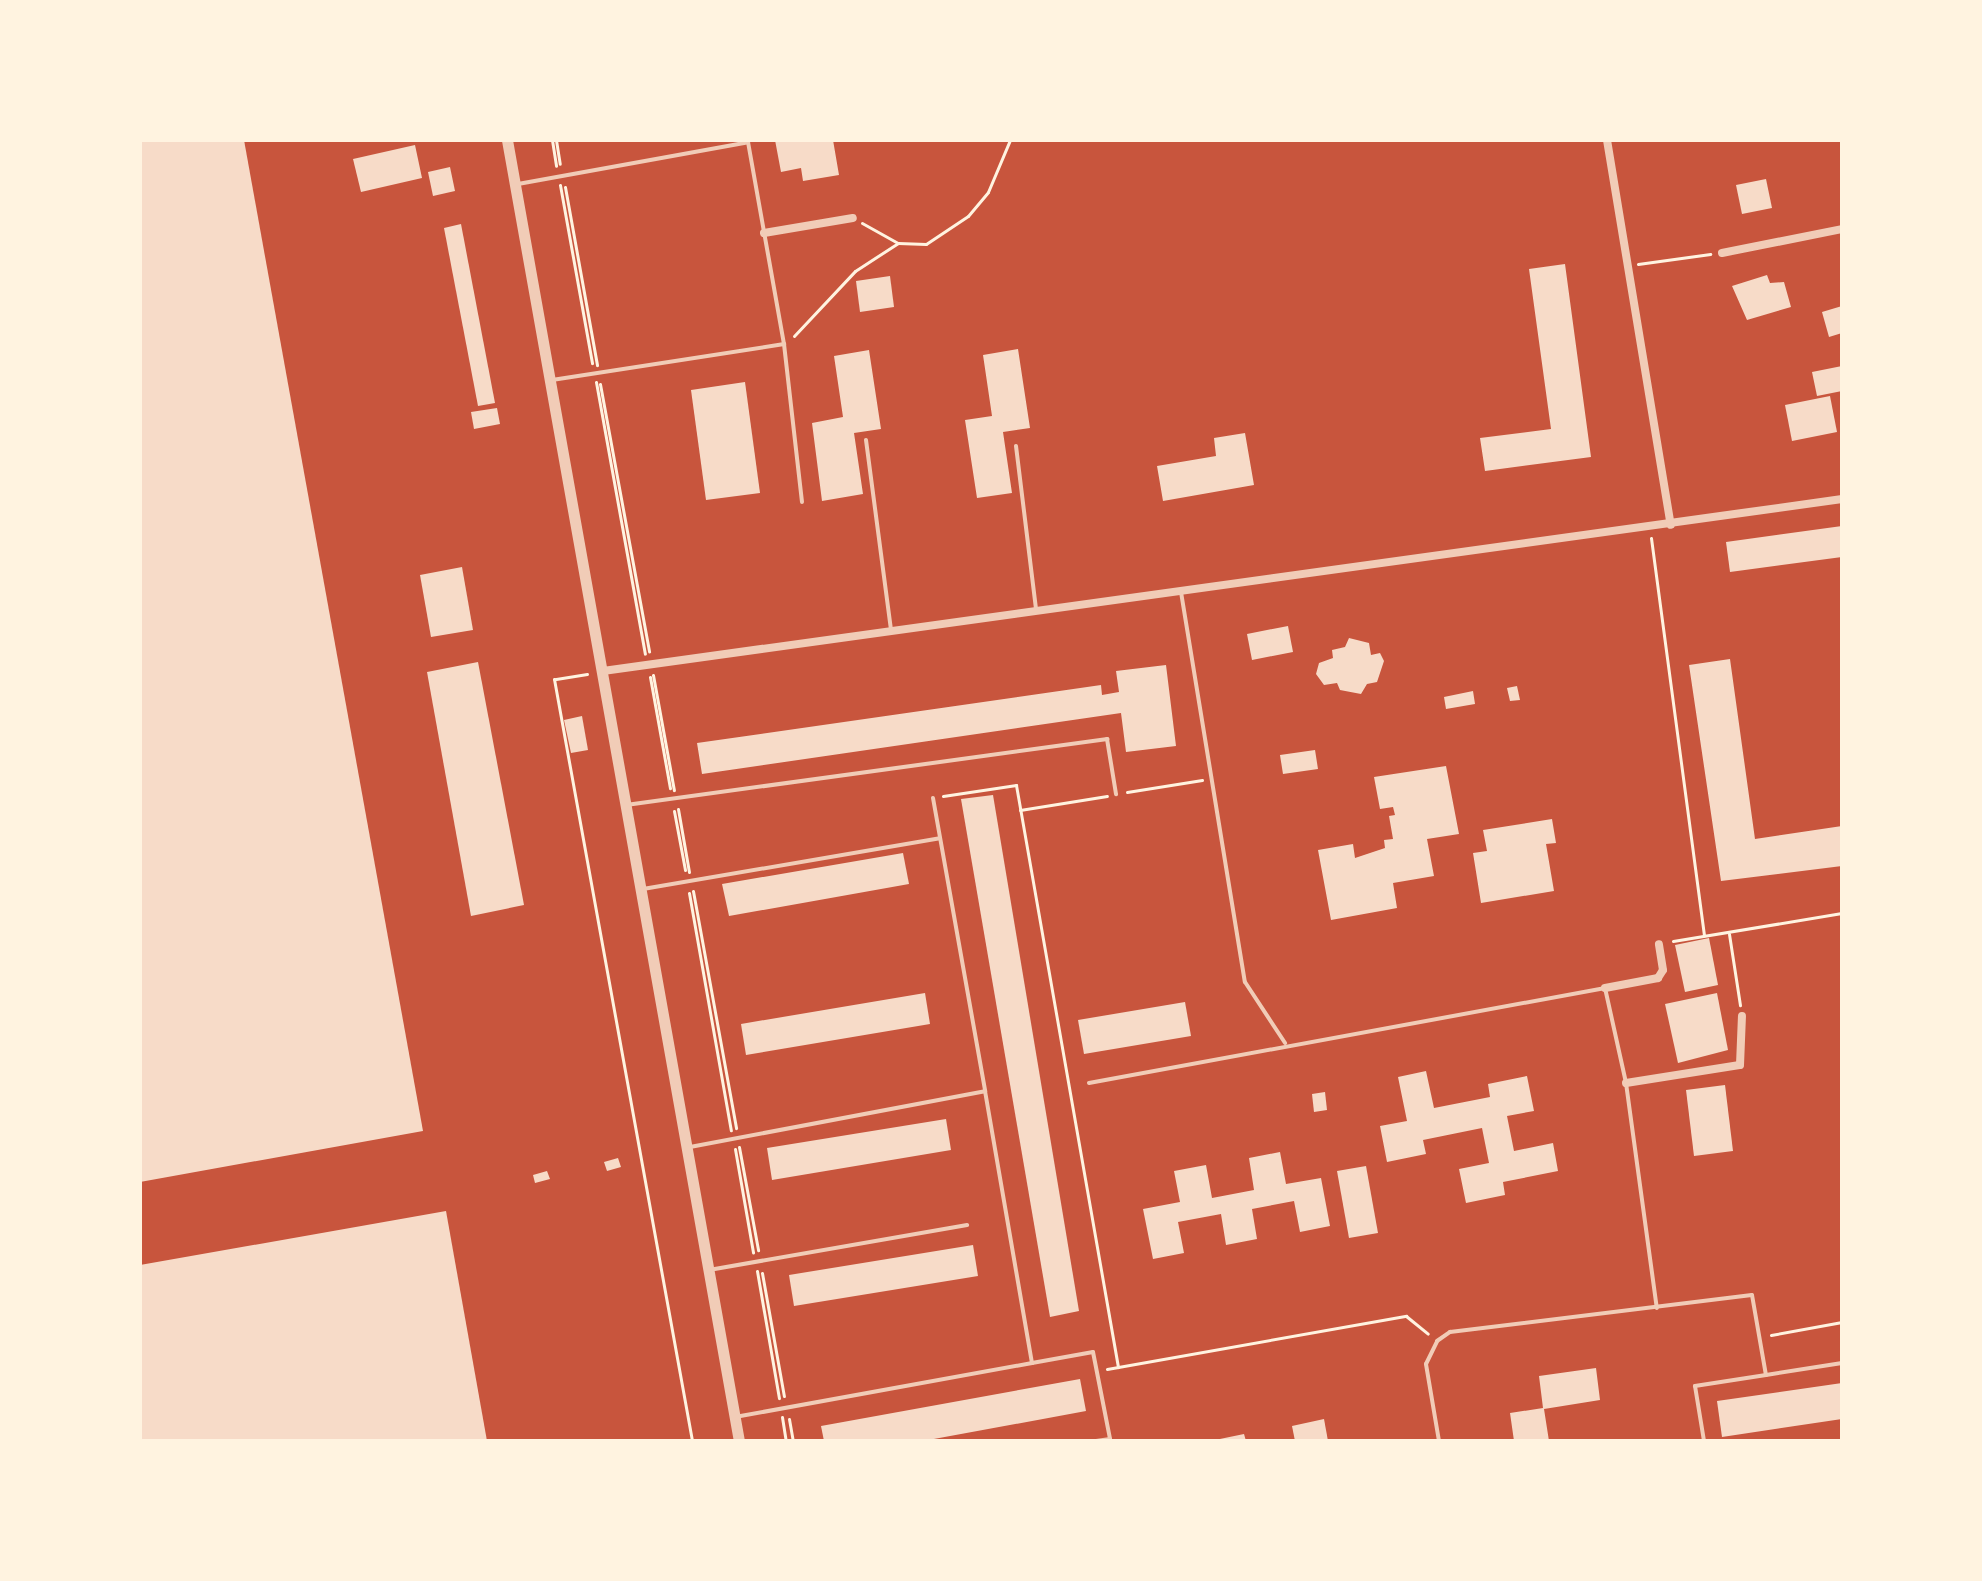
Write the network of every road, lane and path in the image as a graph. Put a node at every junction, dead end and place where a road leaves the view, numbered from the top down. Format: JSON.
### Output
{"nodes":[{"id":1,"x":507,"y":140,"type":"edge"},
{"id":2,"x":1010,"y":140,"type":"edge"},
{"id":3,"x":1607,"y":140,"type":"edge"},
{"id":4,"x":516,"y":185,"type":"junction"},
{"id":5,"x":853,"y":218,"type":"joint"},
{"id":6,"x":1842,"y":229,"type":"edge"},
{"id":7,"x":764,"y":233,"type":"junction"},
{"id":8,"x":898,"y":243,"type":"junction"},
{"id":9,"x":1722,"y":253,"type":"joint"},
{"id":10,"x":1627,"y":266,"type":"junction"},
{"id":11,"x":784,"y":344,"type":"junction"},
{"id":12,"x":549,"y":380,"type":"junction"},
{"id":13,"x":866,"y":440,"type":"dead end"},
{"id":14,"x":1016,"y":446,"type":"dead end"},
{"id":15,"x":1842,"y":499,"type":"edge"},
{"id":16,"x":802,"y":502,"type":"dead end"},
{"id":17,"x":1671,"y":525,"type":"junction"},
{"id":18,"x":1650,"y":529,"type":"junction"},
{"id":19,"x":1181,"y":592,"type":"junction"},
{"id":20,"x":1036,"y":612,"type":"junction"},
{"id":21,"x":891,"y":630,"type":"junction"},
{"id":22,"x":603,"y":671,"type":"junction"},
{"id":23,"x":1116,"y":794,"type":"dead end"},
{"id":24,"x":933,"y":798,"type":"joint"},
{"id":25,"x":624,"y":805,"type":"junction"},
{"id":26,"x":940,"y":838,"type":"junction"},
{"id":27,"x":640,"y":889,"type":"junction"},
{"id":28,"x":1842,"y":913,"type":"edge"},
{"id":29,"x":1729,"y":934,"type":"junction"},
{"id":30,"x":1704,"y":935,"type":"junction"},
{"id":31,"x":1659,"y":944,"type":"joint"},
{"id":32,"x":1605,"y":988,"type":"junction"},
{"id":33,"x":1742,"y":1016,"type":"joint"},
{"id":34,"x":1285,"y":1043,"type":"junction"},
{"id":35,"x":1089,"y":1083,"type":"dead end"},
{"id":36,"x":1626,"y":1083,"type":"junction"},
{"id":37,"x":985,"y":1091,"type":"junction"},
{"id":38,"x":687,"y":1148,"type":"junction"},
{"id":39,"x":967,"y":1225,"type":"dead end"},
{"id":40,"x":709,"y":1270,"type":"junction"},
{"id":41,"x":1657,"y":1308,"type":"junction"},
{"id":42,"x":1842,"y":1322,"type":"edge"},
{"id":43,"x":1759,"y":1337,"type":"junction"},
{"id":44,"x":1437,"y":1341,"type":"junction"},
{"id":45,"x":1032,"y":1363,"type":"junction"},
{"id":46,"x":1842,"y":1363,"type":"edge"},
{"id":47,"x":1118,"y":1367,"type":"junction"},
{"id":48,"x":1099,"y":1370,"type":"junction"},
{"id":49,"x":1766,"y":1375,"type":"junction"},
{"id":50,"x":735,"y":1417,"type":"junction"},
{"id":51,"x":692,"y":1441,"type":"edge"},
{"id":52,"x":739,"y":1441,"type":"edge"},
{"id":53,"x":1096,"y":1441,"type":"edge"},
{"id":54,"x":1439,"y":1441,"type":"edge"},
{"id":55,"x":1704,"y":1441,"type":"edge"}],
"edges":[{"from":1,"to":4,"type":"street"},
{"from":2,"to":8,"type":"path"},
{"from":3,"to":10,"type":"street"},
{"from":4,"to":7,"type":"lane"},
{"from":4,"to":12,"type":"street"},
{"from":5,"to":7,"type":"street"},
{"from":5,"to":8,"type":"path"},
{"from":6,"to":9,"type":"street"},
{"from":7,"to":11,"type":"lane"},
{"from":8,"to":11,"type":"path"},
{"from":9,"to":10,"type":"path"},
{"from":10,"to":17,"type":"street"},
{"from":11,"to":12,"type":"lane"},
{"from":11,"to":16,"type":"lane"},
{"from":12,"to":22,"type":"street"},
{"from":13,"to":21,"type":"lane"},
{"from":14,"to":20,"type":"lane"},
{"from":15,"to":17,"type":"street"},
{"from":17,"to":18,"type":"street"},
{"from":18,"to":19,"type":"street"},
{"from":18,"to":30,"type":"path"},
{"from":19,"to":20,"type":"street"},
{"from":19,"to":34,"type":"lane"},
{"from":20,"to":21,"type":"street"},
{"from":21,"to":22,"type":"street"},
{"from":22,"to":25,"type":"street"},
{"from":22,"to":51,"type":"path"},
{"from":23,"to":25,"type":"lane"},
{"from":24,"to":26,"type":"lane"},
{"from":24,"to":47,"type":"path"},
{"from":25,"to":27,"type":"street"},
{"from":26,"to":27,"type":"lane"},
{"from":26,"to":37,"type":"lane"},
{"from":27,"to":38,"type":"street"},
{"from":28,"to":29,"type":"path"},
{"from":29,"to":30,"type":"path"},
{"from":29,"to":33,"type":"path"},
{"from":30,"to":31,"type":"path"},
{"from":31,"to":32,"type":"street"},
{"from":32,"to":34,"type":"lane"},
{"from":32,"to":36,"type":"lane"},
{"from":33,"to":36,"type":"street"},
{"from":34,"to":35,"type":"lane"},
{"from":36,"to":41,"type":"lane"},
{"from":37,"to":38,"type":"lane"},
{"from":37,"to":45,"type":"lane"},
{"from":38,"to":40,"type":"street"},
{"from":39,"to":40,"type":"lane"},
{"from":40,"to":50,"type":"street"},
{"from":41,"to":43,"type":"lane"},
{"from":41,"to":44,"type":"lane"},
{"from":42,"to":43,"type":"path"},
{"from":43,"to":49,"type":"lane"},
{"from":44,"to":47,"type":"path"},
{"from":44,"to":54,"type":"lane"},
{"from":45,"to":48,"type":"lane"},
{"from":45,"to":50,"type":"lane"},
{"from":46,"to":49,"type":"lane"},
{"from":47,"to":48,"type":"path"},
{"from":48,"to":53,"type":"lane"},
{"from":49,"to":55,"type":"lane"},
{"from":50,"to":52,"type":"street"}]}
